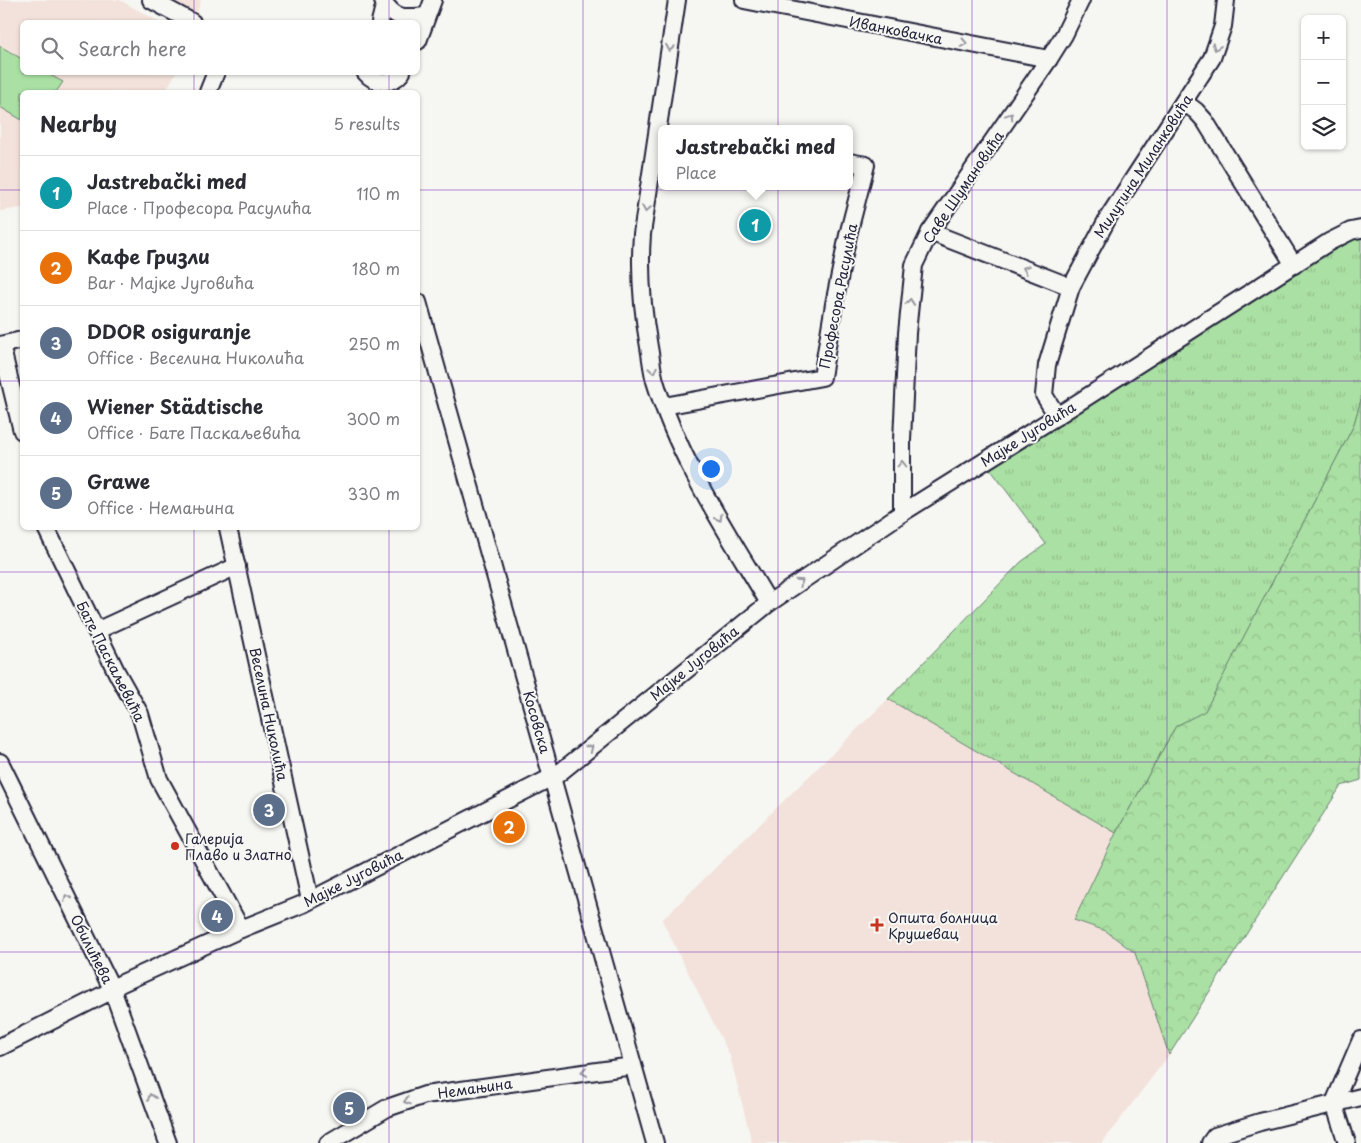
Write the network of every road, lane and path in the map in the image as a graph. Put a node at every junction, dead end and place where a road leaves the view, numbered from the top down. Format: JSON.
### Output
{"nodes":[{"id":1,"x":151,"y":0,"type":"edge"},
{"id":2,"x":677,"y":0,"type":"edge"},
{"id":3,"x":744,"y":0,"type":"edge"},
{"id":4,"x":1081,"y":0,"type":"edge"},
{"id":5,"x":1226,"y":0,"type":"edge"},
{"id":6,"x":383,"y":11,"type":"edge"},
{"id":7,"x":426,"y":13,"type":"edge"},
{"id":8,"x":188,"y":20,"type":"edge"},
{"id":9,"x":420,"y":34,"type":"edge"},
{"id":10,"x":1049,"y":59,"type":"junction"},
{"id":11,"x":215,"y":75,"type":"edge"},
{"id":12,"x":400,"y":75,"type":"edge"},
{"id":13,"x":401,"y":75,"type":"edge"},
{"id":14,"x":374,"y":82,"type":"edge"},
{"id":15,"x":209,"y":90,"type":"edge"},
{"id":16,"x":397,"y":90,"type":"edge"},
{"id":17,"x":1184,"y":102,"type":"junction"},
{"id":18,"x":658,"y":125,"type":"edge"},
{"id":19,"x":658,"y":127,"type":"edge"},
{"id":20,"x":853,"y":163,"type":"edge"},
{"id":21,"x":1361,"y":229,"type":"edge"},
{"id":22,"x":930,"y":232,"type":"junction"},
{"id":23,"x":1294,"y":265,"type":"junction"},
{"id":24,"x":1071,"y":287,"type":"junction"},
{"id":25,"x":421,"y":328,"type":"edge"},
{"id":26,"x":20,"y":340,"type":"edge"},
{"id":27,"x":0,"y":345,"type":"edge"},
{"id":28,"x":664,"y":406,"type":"junction"},
{"id":29,"x":1057,"y":416,"type":"junction"},
{"id":30,"x":20,"y":423,"type":"edge"},
{"id":31,"x":902,"y":513,"type":"junction"},
{"id":32,"x":47,"y":530,"type":"edge"},
{"id":33,"x":228,"y":530,"type":"edge"},
{"id":34,"x":237,"y":566,"type":"junction"},
{"id":35,"x":769,"y":603,"type":"junction"},
{"id":36,"x":96,"y":631,"type":"junction"},
{"id":37,"x":0,"y":762,"type":"edge"},
{"id":38,"x":552,"y":777,"type":"junction"},
{"id":39,"x":310,"y":900,"type":"junction"},
{"id":40,"x":241,"y":929,"type":"junction"},
{"id":41,"x":112,"y":989,"type":"junction"},
{"id":42,"x":1361,"y":1040,"type":"edge"},
{"id":43,"x":0,"y":1047,"type":"edge"},
{"id":44,"x":632,"y":1066,"type":"junction"},
{"id":45,"x":1361,"y":1097,"type":"edge"},
{"id":46,"x":1334,"y":1103,"type":"junction"},
{"id":47,"x":168,"y":1143,"type":"edge"},
{"id":48,"x":328,"y":1143,"type":"edge"},
{"id":49,"x":655,"y":1143,"type":"edge"},
{"id":50,"x":1210,"y":1143,"type":"edge"},
{"id":51,"x":1347,"y":1143,"type":"edge"}],
"edges":[{"from":1,"to":8,"type":"street"},
{"from":2,"to":18,"type":"street","one_way":true},
{"from":3,"to":10,"type":"street","name":"Иванковачка","one_way":true},
{"from":4,"to":10,"type":"street","name":"Саве Шумановића"},
{"from":5,"to":17,"type":"street","name":"Милутина Миланковића","one_way":true},
{"from":6,"to":7,"type":"street"},
{"from":7,"to":9,"type":"street"},
{"from":22,"to":10,"type":"street","name":"Саве Шумановића","one_way":true},
{"from":11,"to":15,"type":"street"},
{"from":12,"to":14,"type":"street"},
{"from":13,"to":16,"type":"street"},
{"from":17,"to":23,"type":"street"},
{"from":17,"to":24,"type":"street","name":"Милутина Миланковића"},
{"from":19,"to":28,"type":"street","one_way":true},
{"from":20,"to":28,"type":"street","name":"Професора Расулића"},
{"from":21,"to":23,"type":"street","name":"Мајке Југовића"},
{"from":24,"to":22,"type":"street","one_way":true},
{"from":31,"to":22,"type":"street","name":"Саве Шумановића","one_way":true},
{"from":23,"to":29,"type":"street","name":"Мајке Југовића"},
{"from":24,"to":29,"type":"street","name":"Милутина Миланковића"},
{"from":25,"to":38,"type":"street","name":"Косовска"},
{"from":26,"to":27,"type":"street"},
{"from":27,"to":30,"type":"street"},
{"from":28,"to":35,"type":"street","one_way":true},
{"from":29,"to":31,"type":"street","name":"Мајке Југовића"},
{"from":35,"to":31,"type":"street","name":"Мајке Југовића","one_way":true},
{"from":32,"to":36,"type":"street","name":"Бате Паскаљевића"},
{"from":33,"to":34,"type":"street","name":"Веселина Николића"},
{"from":34,"to":36,"type":"street"},
{"from":34,"to":39,"type":"street","name":"Веселина Николића"},
{"from":38,"to":35,"type":"street","name":"Мајке Југовића","one_way":true},
{"from":36,"to":40,"type":"street","name":"Бате Паскаљевића"},
{"from":41,"to":37,"type":"street","name":"Обилићева","one_way":true},
{"from":38,"to":39,"type":"street","name":"Мајке Југовића"},
{"from":38,"to":44,"type":"street","name":"Косовска"},
{"from":39,"to":40,"type":"street","name":"Мајке Југовића"},
{"from":40,"to":41,"type":"street","name":"Мајке Југовића"},
{"from":41,"to":43,"type":"street","name":"Мајке Југовића"},
{"from":47,"to":41,"type":"street","name":"Обилићева","one_way":true},
{"from":42,"to":46,"type":"street"},
{"from":44,"to":48,"type":"street","name":"Немањина","one_way":true},
{"from":44,"to":49,"type":"street","name":"Косовска"},
{"from":45,"to":46,"type":"street"},
{"from":46,"to":50,"type":"street"},
{"from":46,"to":51,"type":"street"}]}
